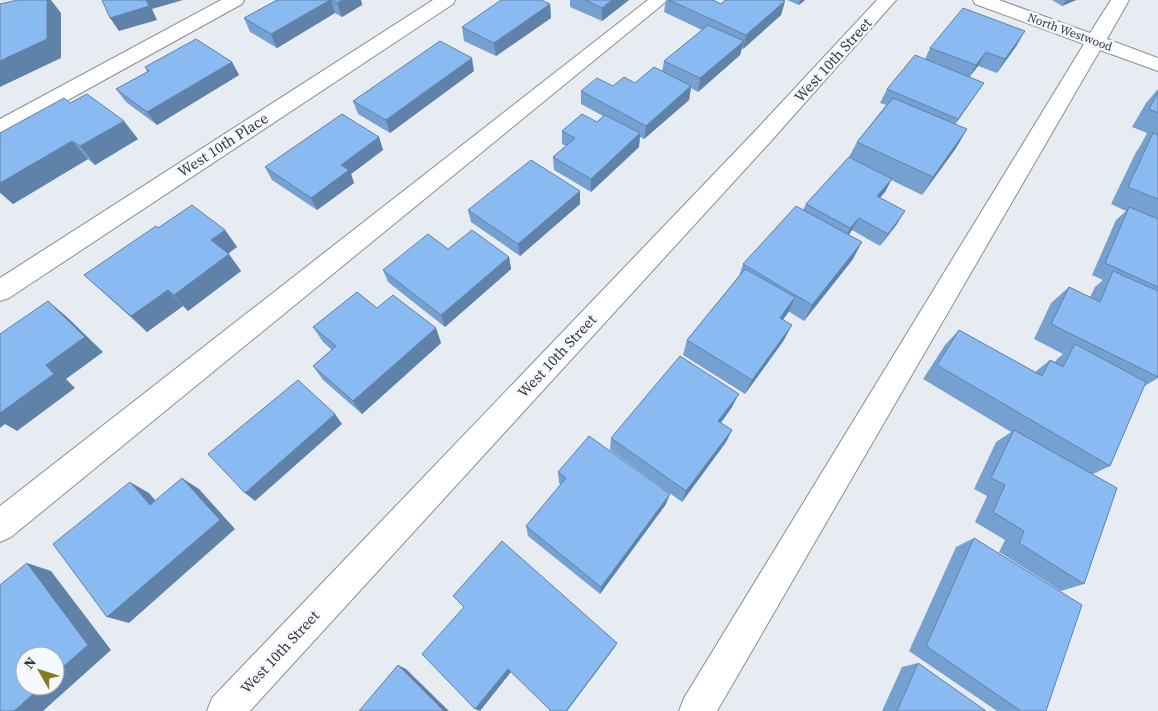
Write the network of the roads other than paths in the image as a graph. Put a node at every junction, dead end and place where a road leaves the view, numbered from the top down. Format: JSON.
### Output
{"nodes":[{"id":1,"x":235,"y":0,"type":"edge"},
{"id":2,"x":446,"y":0,"type":"edge"},
{"id":3,"x":659,"y":0,"type":"edge"},
{"id":4,"x":887,"y":0,"type":"edge"},
{"id":5,"x":982,"y":0,"type":"edge"},
{"id":6,"x":1120,"y":0,"type":"edge"},
{"id":7,"x":1096,"y":42,"type":"junction"},
{"id":8,"x":1158,"y":65,"type":"edge"},
{"id":9,"x":0,"y":128,"type":"edge"},
{"id":10,"x":0,"y":290,"type":"edge"},
{"id":11,"x":0,"y":526,"type":"edge"},
{"id":12,"x":225,"y":711,"type":"edge"},
{"id":13,"x":697,"y":711,"type":"edge"}],
"edges":[{"from":1,"to":9,"type":"street"},
{"from":2,"to":10,"type":"street","name":"West 10th Place"},
{"from":3,"to":11,"type":"street"},
{"from":4,"to":12,"type":"street","name":"West 10th Street"},
{"from":5,"to":7,"type":"street","name":"North Westwood"},
{"from":6,"to":7,"type":"street"},
{"from":7,"to":8,"type":"street","name":"North Westwood"},
{"from":7,"to":13,"type":"street"}]}
